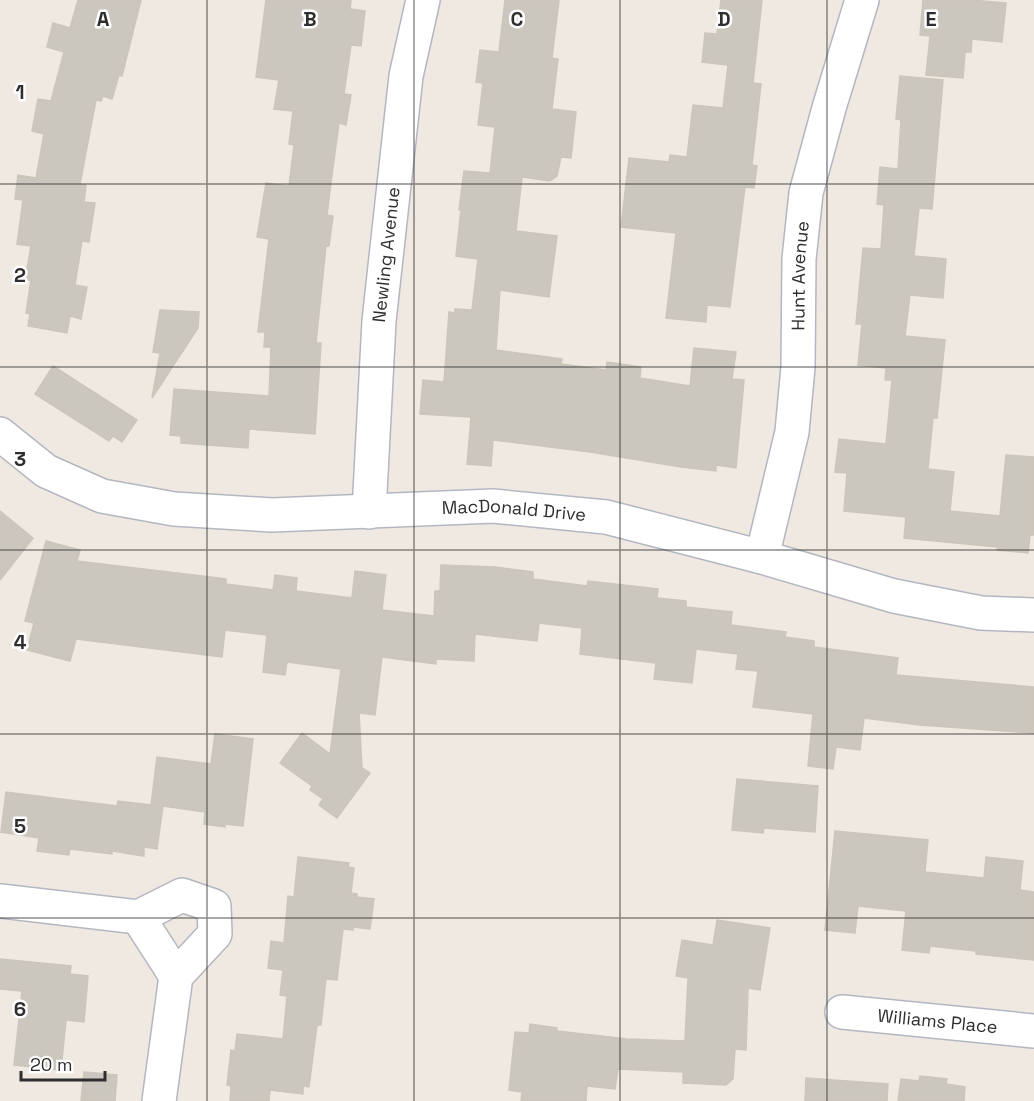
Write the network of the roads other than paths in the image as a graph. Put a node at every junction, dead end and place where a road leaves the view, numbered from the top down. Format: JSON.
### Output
{"nodes":[{"id":1,"x":423,"y":0,"type":"edge"},
{"id":2,"x":862,"y":0,"type":"edge"},
{"id":3,"x":0,"y":434,"type":"edge"},
{"id":4,"x":369,"y":512,"type":"junction"},
{"id":5,"x":762,"y":557,"type":"junction"},
{"id":6,"x":1034,"y":615,"type":"edge"},
{"id":7,"x":0,"y":901,"type":"edge"},
{"id":8,"x":138,"y":917,"type":"junction"},
{"id":9,"x":176,"y":976,"type":"junction"},
{"id":10,"x":842,"y":1012,"type":"dead end"},
{"id":11,"x":1034,"y":1031,"type":"edge"},
{"id":12,"x":159,"y":1101,"type":"edge"}],
"edges":[{"from":1,"to":4,"type":"street","name":"Newling Avenue"},
{"from":2,"to":5,"type":"street","name":"Hunt Avenue"},
{"from":3,"to":4,"type":"street","name":"MacDonald Drive"},
{"from":4,"to":5,"type":"street","name":"MacDonald Drive"},
{"from":5,"to":6,"type":"street","name":"MacDonald Drive"},
{"from":7,"to":8,"type":"street"},
{"from":8,"to":9,"type":"street"},
{"from":8,"to":9,"type":"street"},
{"from":9,"to":12,"type":"street"},
{"from":10,"to":11,"type":"street","name":"Williams Place"}]}
